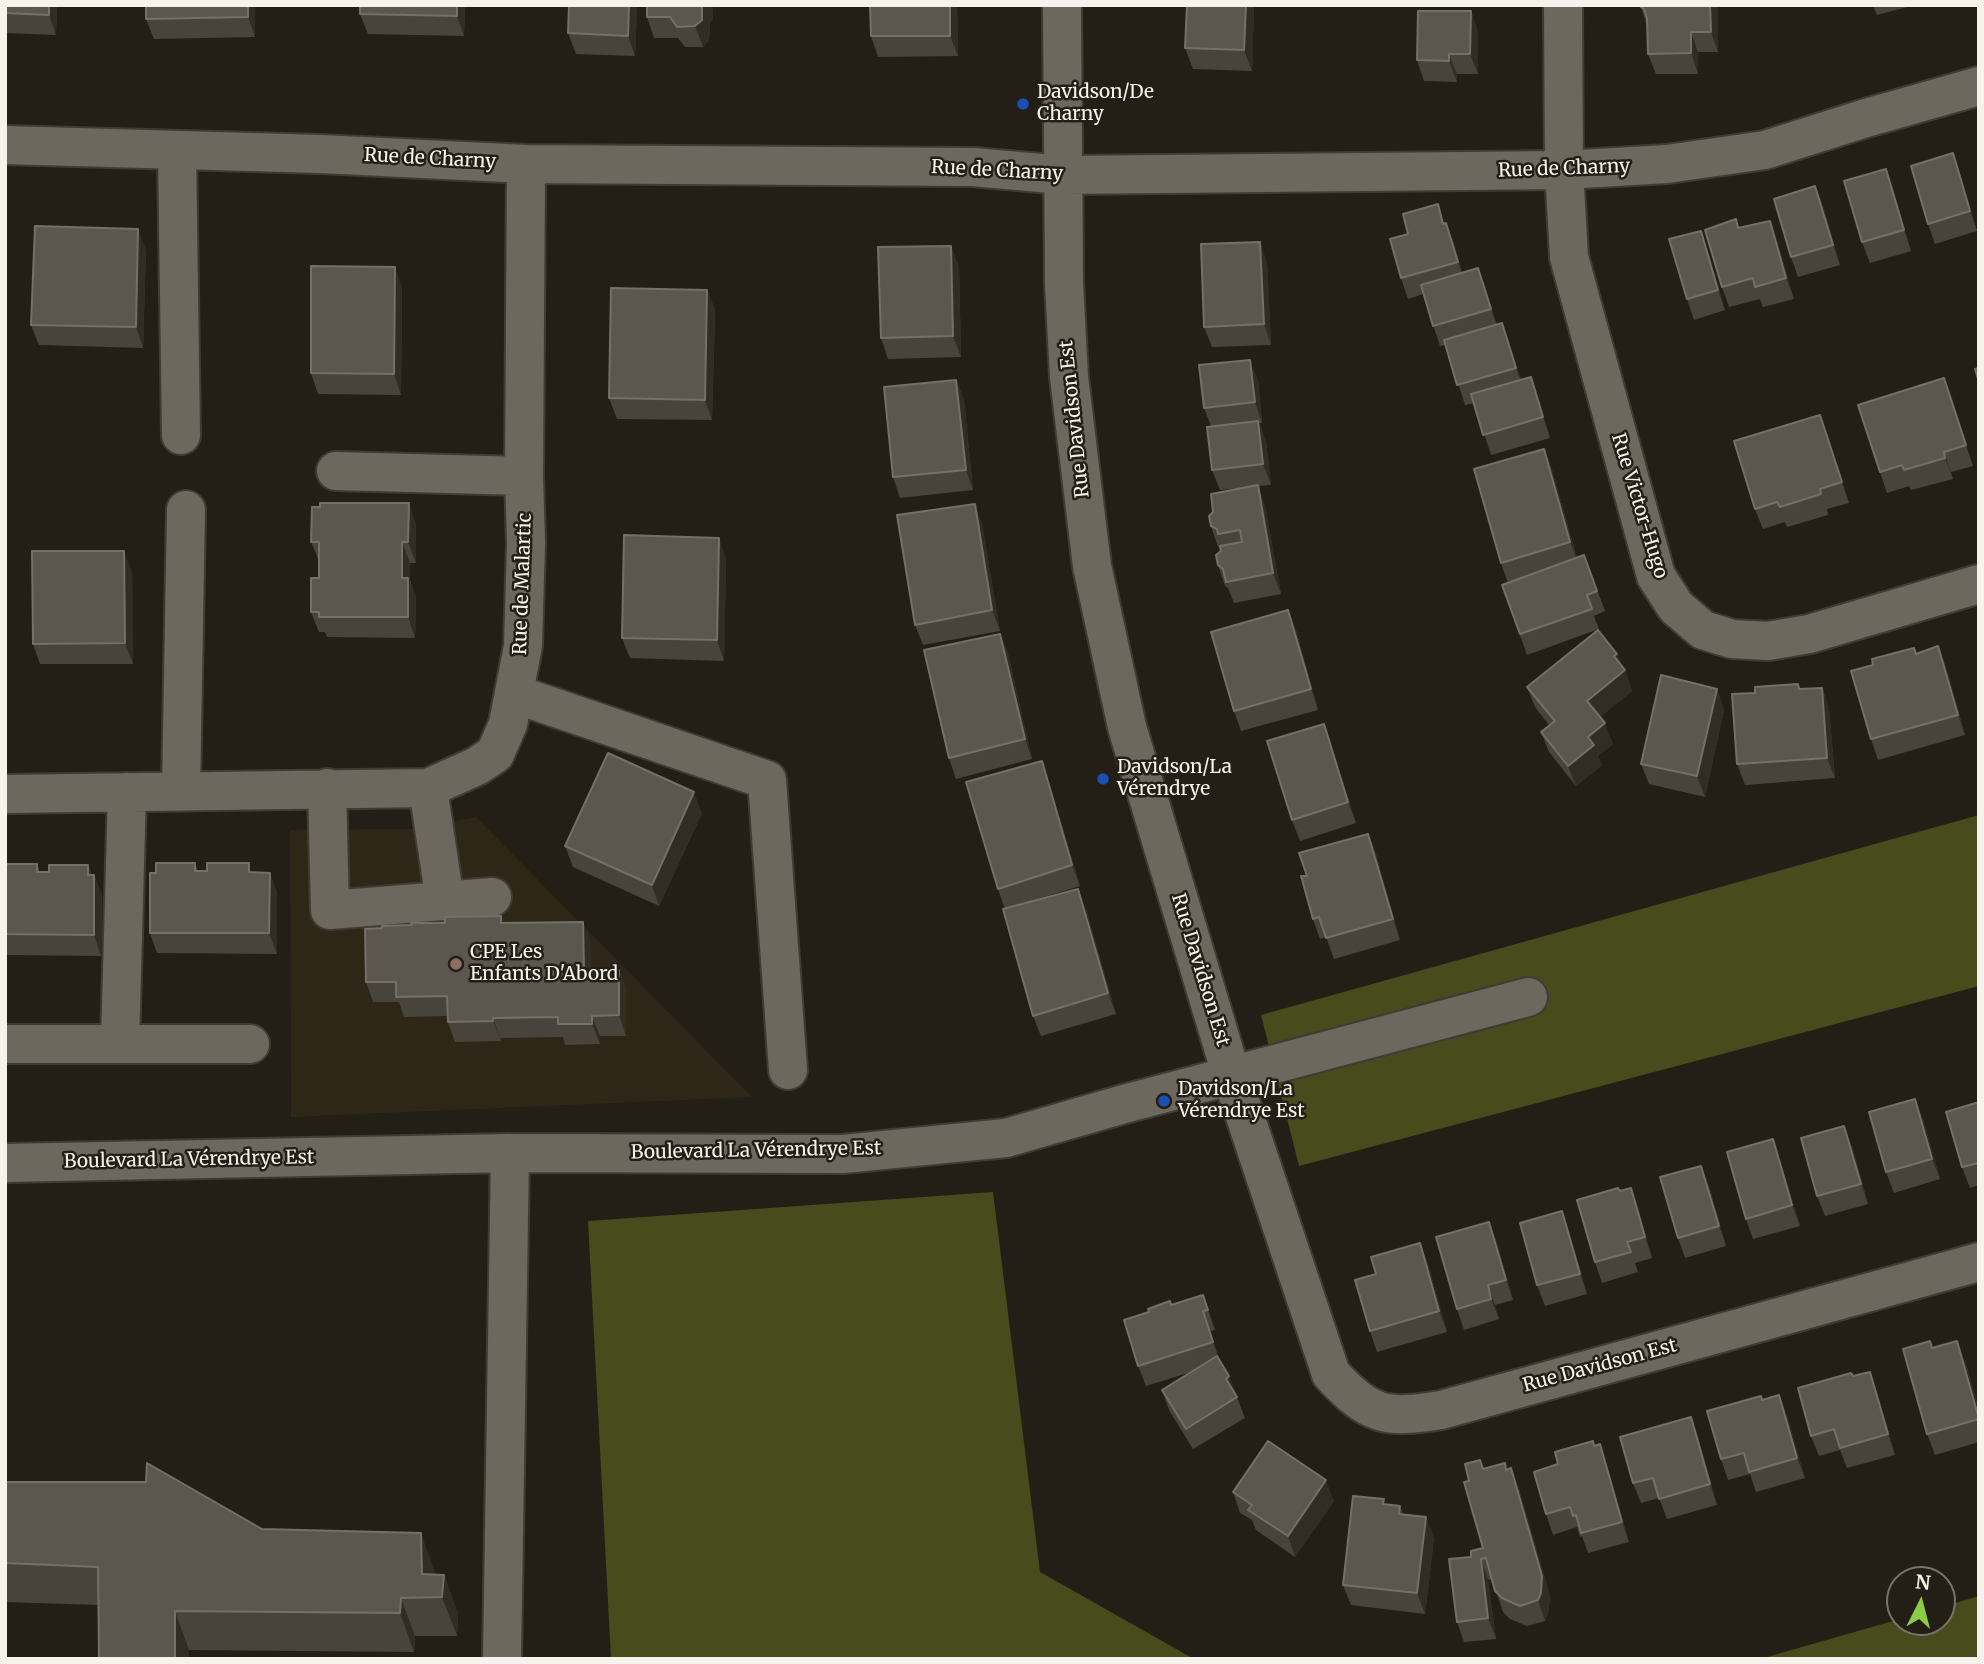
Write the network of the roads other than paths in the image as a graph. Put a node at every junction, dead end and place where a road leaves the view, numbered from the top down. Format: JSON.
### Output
{"nodes":[{"id":1,"x":1062,"y":5,"type":"edge"},
{"id":2,"x":1563,"y":5,"type":"edge"},
{"id":3,"x":1979,"y":86,"type":"edge"},
{"id":4,"x":5,"y":145,"type":"edge"},
{"id":5,"x":177,"y":151,"type":"junction"},
{"id":6,"x":526,"y":164,"type":"junction"},
{"id":7,"x":1564,"y":170,"type":"junction"},
{"id":8,"x":1063,"y":175,"type":"junction"},
{"id":9,"x":181,"y":436,"type":"dead end"},
{"id":10,"x":337,"y":471,"type":"dead end"},
{"id":11,"x":524,"y":476,"type":"junction"},
{"id":12,"x":186,"y":510,"type":"dead end"},
{"id":13,"x":1979,"y":584,"type":"edge"},
{"id":14,"x":515,"y":694,"type":"junction"},
{"id":15,"x":327,"y":788,"type":"junction"},
{"id":16,"x":428,"y":788,"type":"junction"},
{"id":17,"x":181,"y":790,"type":"junction"},
{"id":18,"x":127,"y":792,"type":"junction"},
{"id":19,"x":5,"y":794,"type":"edge"},
{"id":20,"x":492,"y":897,"type":"dead end"},
{"id":21,"x":444,"y":901,"type":"junction"},
{"id":22,"x":1528,"y":997,"type":"dead end"},
{"id":23,"x":5,"y":1044,"type":"edge"},
{"id":24,"x":120,"y":1044,"type":"junction"},
{"id":25,"x":250,"y":1044,"type":"dead end"},
{"id":26,"x":788,"y":1070,"type":"dead end"},
{"id":27,"x":1233,"y":1077,"type":"junction"},
{"id":28,"x":510,"y":1153,"type":"junction"},
{"id":29,"x":5,"y":1163,"type":"edge"},
{"id":30,"x":1979,"y":1262,"type":"edge"},
{"id":31,"x":502,"y":1659,"type":"edge"}],
"edges":[{"from":1,"to":8,"type":"street","name":"Rue Davidson Est"},
{"from":2,"to":7,"type":"street","name":"Rue Victor-Hugo"},
{"from":3,"to":7,"type":"street","name":"Rue de Charny"},
{"from":4,"to":5,"type":"street","name":"Rue de Charny"},
{"from":5,"to":6,"type":"street","name":"Rue de Charny"},
{"from":5,"to":9,"type":"street"},
{"from":6,"to":8,"type":"street","name":"Rue de Charny"},
{"from":6,"to":11,"type":"street","name":"Rue de Malartic"},
{"from":7,"to":8,"type":"street","name":"Rue de Charny"},
{"from":7,"to":13,"type":"street","name":"Rue Victor-Hugo"},
{"from":8,"to":27,"type":"street","name":"Rue Davidson Est"},
{"from":10,"to":11,"type":"street"},
{"from":11,"to":14,"type":"street","name":"Rue de Malartic"},
{"from":12,"to":17,"type":"street"},
{"from":14,"to":16,"type":"street","name":"Rue de Malartic"},
{"from":14,"to":26,"type":"street"},
{"from":15,"to":16,"type":"street","name":"Rue de Malartic"},
{"from":15,"to":17,"type":"street","name":"Rue de Malartic"},
{"from":15,"to":21,"type":"street"},
{"from":16,"to":21,"type":"street"},
{"from":17,"to":18,"type":"street","name":"Rue de Malartic"},
{"from":18,"to":19,"type":"street","name":"Rue de Malartic"},
{"from":18,"to":24,"type":"street"},
{"from":20,"to":21,"type":"street"},
{"from":22,"to":27,"type":"street","name":"Boulevard La Vérendrye Est"},
{"from":23,"to":24,"type":"street"},
{"from":24,"to":25,"type":"street"},
{"from":27,"to":28,"type":"street","name":"Boulevard La Vérendrye Est"},
{"from":27,"to":30,"type":"street","name":"Rue Davidson Est"},
{"from":28,"to":29,"type":"street","name":"Boulevard La Vérendrye Est"},
{"from":28,"to":31,"type":"street"}]}
